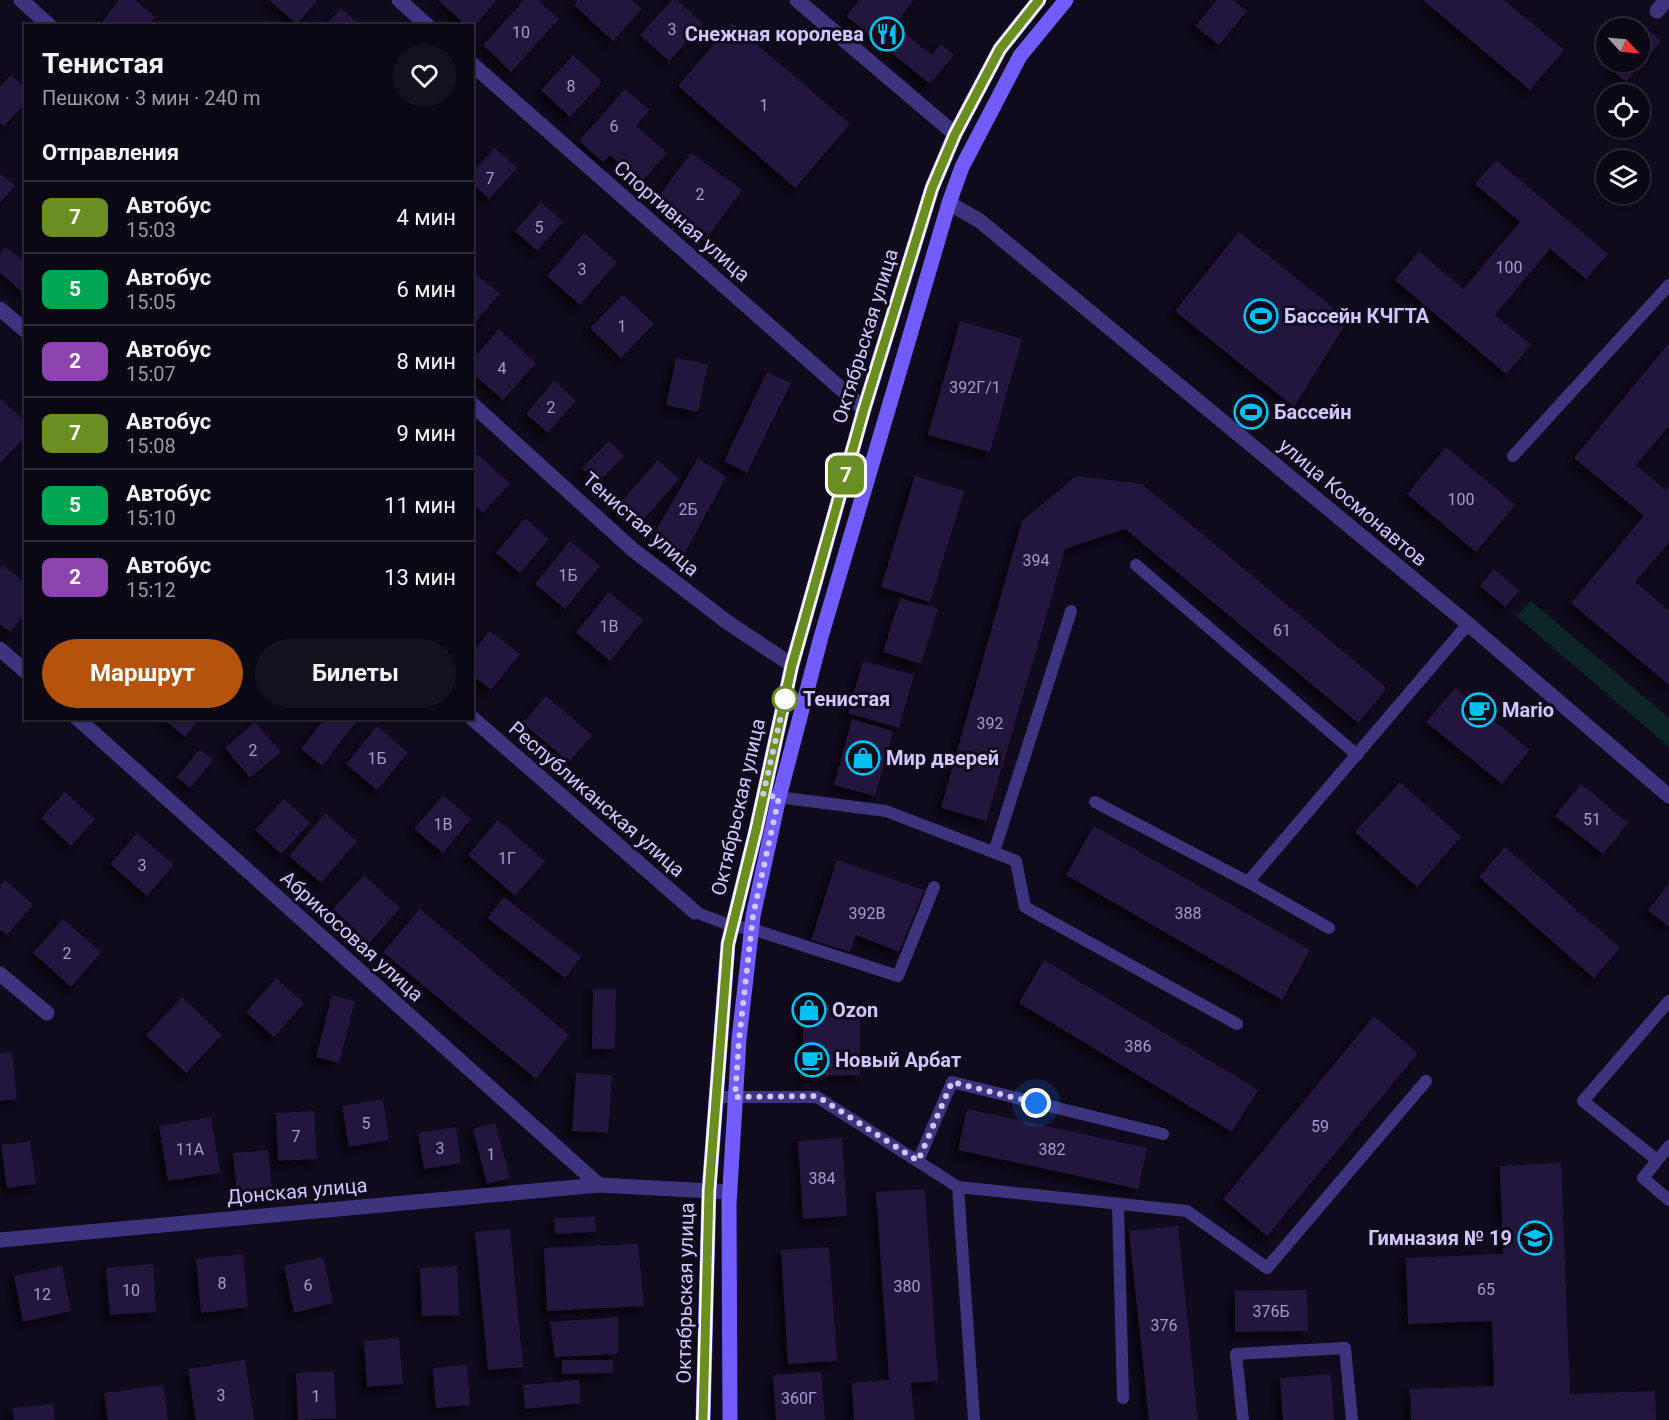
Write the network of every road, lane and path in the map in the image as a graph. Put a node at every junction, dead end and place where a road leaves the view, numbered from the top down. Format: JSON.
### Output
{"nodes":[{"id":1,"x":21,"y":0,"type":"edge"},
{"id":2,"x":399,"y":0,"type":"edge"},
{"id":3,"x":797,"y":0,"type":"edge"},
{"id":4,"x":1039,"y":0,"type":"edge"},
{"id":5,"x":1066,"y":0,"type":"edge"},
{"id":6,"x":48,"y":24,"type":"edge"},
{"id":7,"x":426,"y":24,"type":"edge"},
{"id":8,"x":474,"y":66,"type":"edge"},
{"id":9,"x":955,"y":134,"type":"junction"},
{"id":10,"x":949,"y":203,"type":"junction"},
{"id":11,"x":1669,"y":285,"type":"edge"},
{"id":12,"x":0,"y":309,"type":"edge"},
{"id":13,"x":24,"y":329,"type":"edge"},
{"id":14,"x":474,"y":406,"type":"edge"},
{"id":15,"x":864,"y":409,"type":"junction"},
{"id":16,"x":1513,"y":456,"type":"dead end"},
{"id":17,"x":1136,"y":565,"type":"dead end"},
{"id":18,"x":1071,"y":611,"type":"dead end"},
{"id":19,"x":1468,"y":624,"type":"junction"},
{"id":20,"x":0,"y":649,"type":"edge"},
{"id":21,"x":792,"y":665,"type":"junction"},
{"id":22,"x":24,"y":670,"type":"edge"},
{"id":23,"x":79,"y":720,"type":"edge"},
{"id":24,"x":474,"y":720,"type":"edge"},
{"id":25,"x":1357,"y":754,"type":"junction"},
{"id":26,"x":763,"y":795,"type":"junction"},
{"id":27,"x":1669,"y":796,"type":"edge"},
{"id":28,"x":779,"y":797,"type":"junction"},
{"id":29,"x":1095,"y":802,"type":"dead end"},
{"id":30,"x":994,"y":852,"type":"junction"},
{"id":31,"x":1248,"y":882,"type":"junction"},
{"id":32,"x":934,"y":887,"type":"dead end"},
{"id":33,"x":695,"y":912,"type":"joint"},
{"id":34,"x":732,"y":926,"type":"junction"},
{"id":35,"x":1329,"y":928,"type":"dead end"},
{"id":36,"x":752,"y":929,"type":"junction"},
{"id":37,"x":0,"y":974,"type":"edge"},
{"id":38,"x":1669,"y":1001,"type":"edge"},
{"id":39,"x":47,"y":1013,"type":"dead end"},
{"id":40,"x":1237,"y":1024,"type":"dead end"},
{"id":41,"x":1426,"y":1081,"type":"dead end"},
{"id":42,"x":716,"y":1097,"type":"junction"},
{"id":43,"x":735,"y":1097,"type":"junction"},
{"id":44,"x":1163,"y":1134,"type":"dead end"},
{"id":45,"x":1669,"y":1146,"type":"edge"},
{"id":46,"x":918,"y":1161,"type":"junction"},
{"id":47,"x":1657,"y":1161,"type":"junction"},
{"id":48,"x":599,"y":1185,"type":"junction"},
{"id":49,"x":958,"y":1187,"type":"junction"},
{"id":50,"x":709,"y":1191,"type":"junction"},
{"id":51,"x":730,"y":1192,"type":"junction"},
{"id":52,"x":1669,"y":1200,"type":"edge"},
{"id":53,"x":1118,"y":1204,"type":"junction"},
{"id":54,"x":0,"y":1239,"type":"edge"},
{"id":55,"x":1123,"y":1398,"type":"dead end"},
{"id":56,"x":703,"y":1420,"type":"edge"},
{"id":57,"x":730,"y":1420,"type":"edge"},
{"id":58,"x":974,"y":1420,"type":"edge"},
{"id":59,"x":1244,"y":1420,"type":"edge"},
{"id":60,"x":1352,"y":1420,"type":"edge"}],
"edges":[{"from":1,"to":6,"type":"street"},
{"from":2,"to":7,"type":"street"},
{"from":3,"to":9,"type":"street"},
{"from":4,"to":9,"type":"main road","name":"Октябрьская улица"},
{"from":5,"to":10,"type":"main road","name":"Октябрьская улица"},
{"from":8,"to":15,"type":"street","name":"Спортивная улица"},
{"from":9,"to":15,"type":"main road","name":"Октябрьская улица"},
{"from":10,"to":19,"type":"street","name":"улица Космонавтов"},
{"from":10,"to":28,"type":"main road","name":"Октябрьская улица"},
{"from":11,"to":16,"type":"lane"},
{"from":12,"to":13,"type":"street"},
{"from":14,"to":21,"type":"street","name":"Тенистая улица"},
{"from":15,"to":21,"type":"main road","name":"Октябрьская улица"},
{"from":17,"to":25,"type":"lane"},
{"from":18,"to":30,"type":"lane"},
{"from":19,"to":25,"type":"lane"},
{"from":19,"to":27,"type":"street","name":"улица Космонавтов"},
{"from":20,"to":22,"type":"street"},
{"from":21,"to":26,"type":"main road","name":"Октябрьская улица"},
{"from":23,"to":48,"type":"street","name":"Абрикосовая улица"},
{"from":24,"to":33,"type":"street","name":"Республиканская улица"},
{"from":25,"to":31,"type":"lane"},
{"from":26,"to":28,"type":"lane"},
{"from":26,"to":34,"type":"main road","name":"Октябрьская улица"},
{"from":28,"to":30,"type":"lane"},
{"from":28,"to":36,"type":"main road","name":"Октябрьская улица"},
{"from":29,"to":31,"type":"lane"},
{"from":30,"to":40,"type":"lane"},
{"from":31,"to":35,"type":"lane"},
{"from":32,"to":36,"type":"lane"},
{"from":33,"to":34,"type":"lane"},
{"from":34,"to":36,"type":"lane"},
{"from":34,"to":42,"type":"main road","name":"Октябрьская улица"},
{"from":36,"to":43,"type":"main road","name":"Октябрьская улица"},
{"from":37,"to":39,"type":"street"},
{"from":38,"to":47,"type":"lane"},
{"from":41,"to":53,"type":"lane"},
{"from":42,"to":43,"type":"lane"},
{"from":42,"to":50,"type":"main road","name":"Октябрьская улица"},
{"from":43,"to":46,"type":"lane"},
{"from":43,"to":51,"type":"main road","name":"Октябрьская улица"},
{"from":44,"to":46,"type":"lane"},
{"from":45,"to":47,"type":"lane"},
{"from":46,"to":49,"type":"lane"},
{"from":47,"to":52,"type":"lane"},
{"from":48,"to":50,"type":"street","name":"Донская улица"},
{"from":48,"to":54,"type":"street","name":"Донская улица"},
{"from":49,"to":53,"type":"lane"},
{"from":49,"to":58,"type":"lane"},
{"from":50,"to":51,"type":"street","name":"Донская улица"},
{"from":50,"to":56,"type":"main road","name":"Октябрьская улица"},
{"from":51,"to":57,"type":"main road","name":"Октябрьская улица"},
{"from":53,"to":55,"type":"lane"},
{"from":59,"to":60,"type":"lane"}]}
